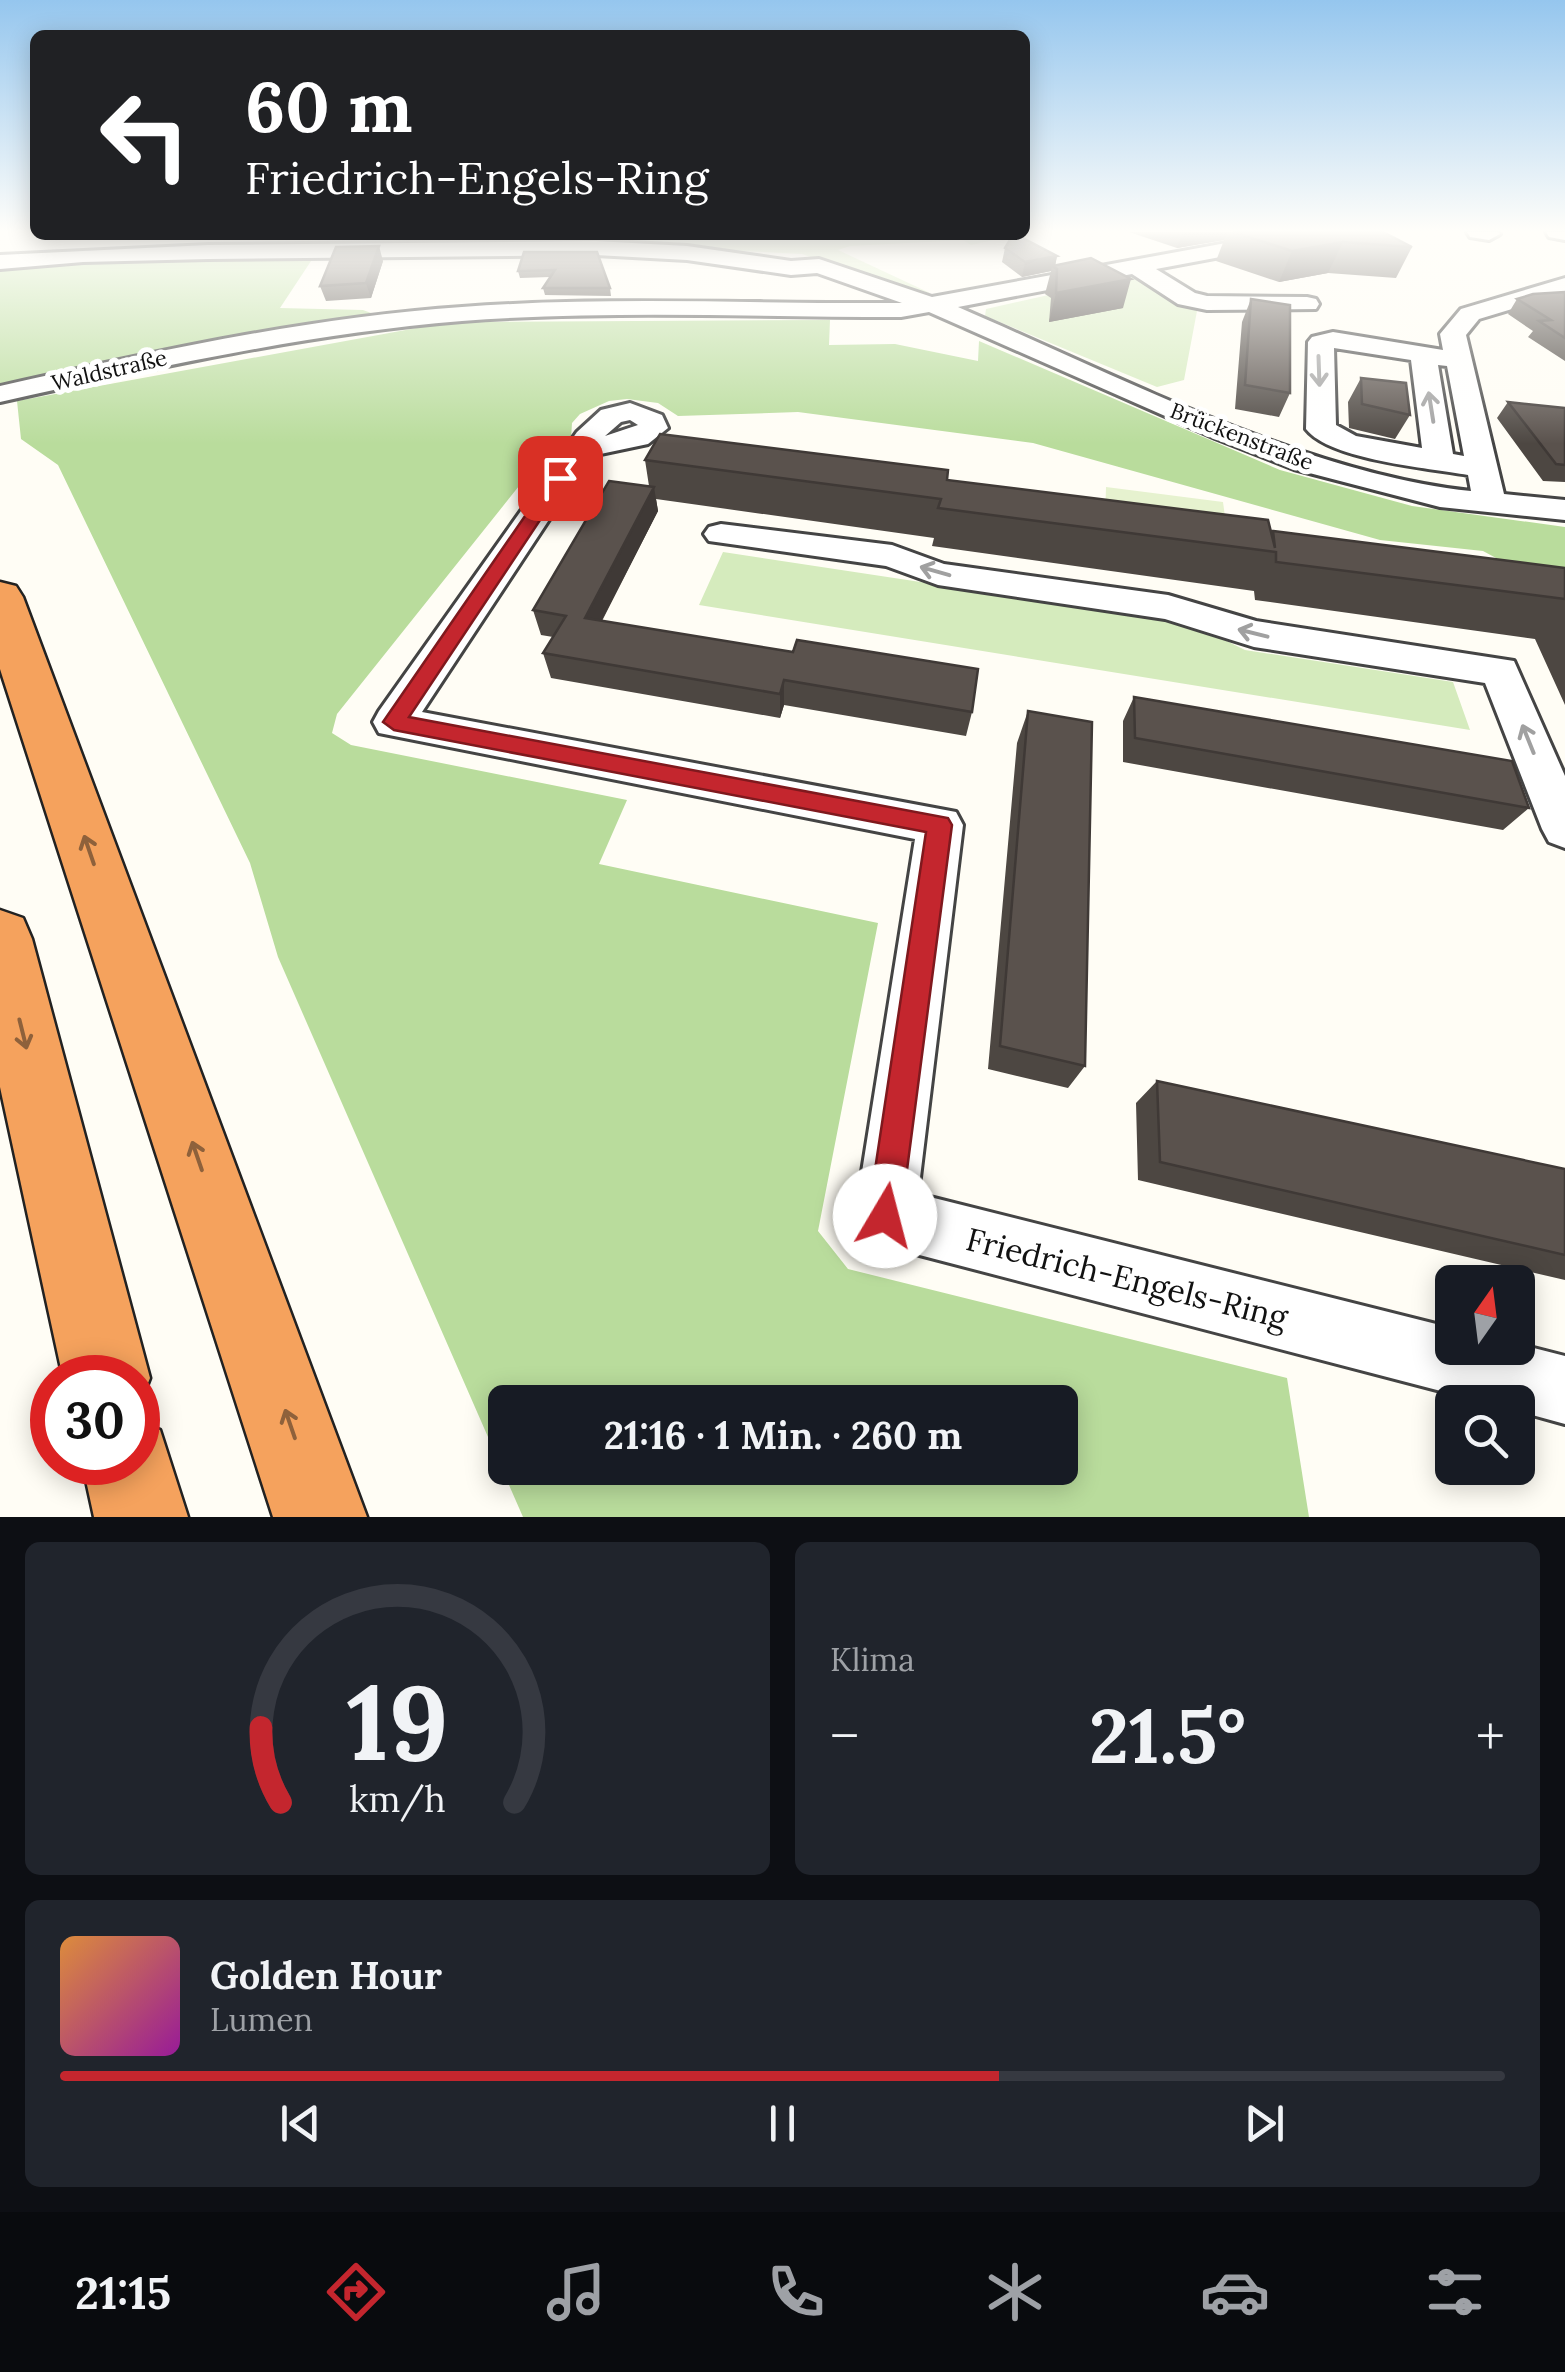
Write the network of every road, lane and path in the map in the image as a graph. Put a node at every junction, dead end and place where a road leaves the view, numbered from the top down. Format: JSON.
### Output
{"nodes":[{"id":1,"x":926,"y":303,"type":"edge"},
{"id":2,"x":951,"y":303,"type":"edge"},
{"id":3,"x":1206,"y":303,"type":"edge"},
{"id":4,"x":1507,"y":303,"type":"edge"},
{"id":5,"x":1307,"y":304,"type":"dead end"},
{"id":6,"x":935,"y":306,"type":"junction"},
{"id":7,"x":1423,"y":354,"type":"junction"},
{"id":8,"x":1458,"y":360,"type":"junction"},
{"id":9,"x":0,"y":394,"type":"edge"},
{"id":10,"x":581,"y":448,"type":"dead end"},
{"id":11,"x":1439,"y":460,"type":"junction"},
{"id":12,"x":1481,"y":468,"type":"junction"},
{"id":13,"x":1490,"y":504,"type":"junction"},
{"id":14,"x":1565,"y":510,"type":"edge"},
{"id":15,"x":721,"y":534,"type":"dead end"},
{"id":16,"x":0,"y":596,"type":"edge"},
{"id":17,"x":1565,"y":830,"type":"edge"},
{"id":18,"x":0,"y":939,"type":"edge"},
{"id":19,"x":101,"y":1355,"type":"edge"},
{"id":20,"x":1565,"y":1390,"type":"edge"},
{"id":21,"x":133,"y":1485,"type":"edge"},
{"id":22,"x":141,"y":1517,"type":"edge"},
{"id":23,"x":320,"y":1517,"type":"edge"}],
"edges":[{"from":1,"to":6,"type":"street","name":"Brückenstraße"},
{"from":2,"to":6,"type":"street","name":"Waldstraße"},
{"from":3,"to":5,"type":"street"},
{"from":4,"to":8,"type":"street"},
{"from":6,"to":9,"type":"street","name":"Waldstraße"},
{"from":6,"to":13,"type":"street","name":"Brückenstraße"},
{"from":7,"to":8,"type":"street"},
{"from":11,"to":7,"type":"street","one_way":true},
{"from":7,"to":11,"type":"street","one_way":true},
{"from":8,"to":12,"type":"street"},
{"from":10,"to":20,"type":"street","name":"Friedrich-Engels-Ring"},
{"from":11,"to":12,"type":"street"},
{"from":12,"to":13,"type":"street"},
{"from":13,"to":14,"type":"street","name":"Brückenstraße"},
{"from":17,"to":15,"type":"street","one_way":true},
{"from":23,"to":16,"type":"highway","one_way":true},
{"from":18,"to":19,"type":"highway","one_way":true},
{"from":21,"to":22,"type":"highway"}]}
